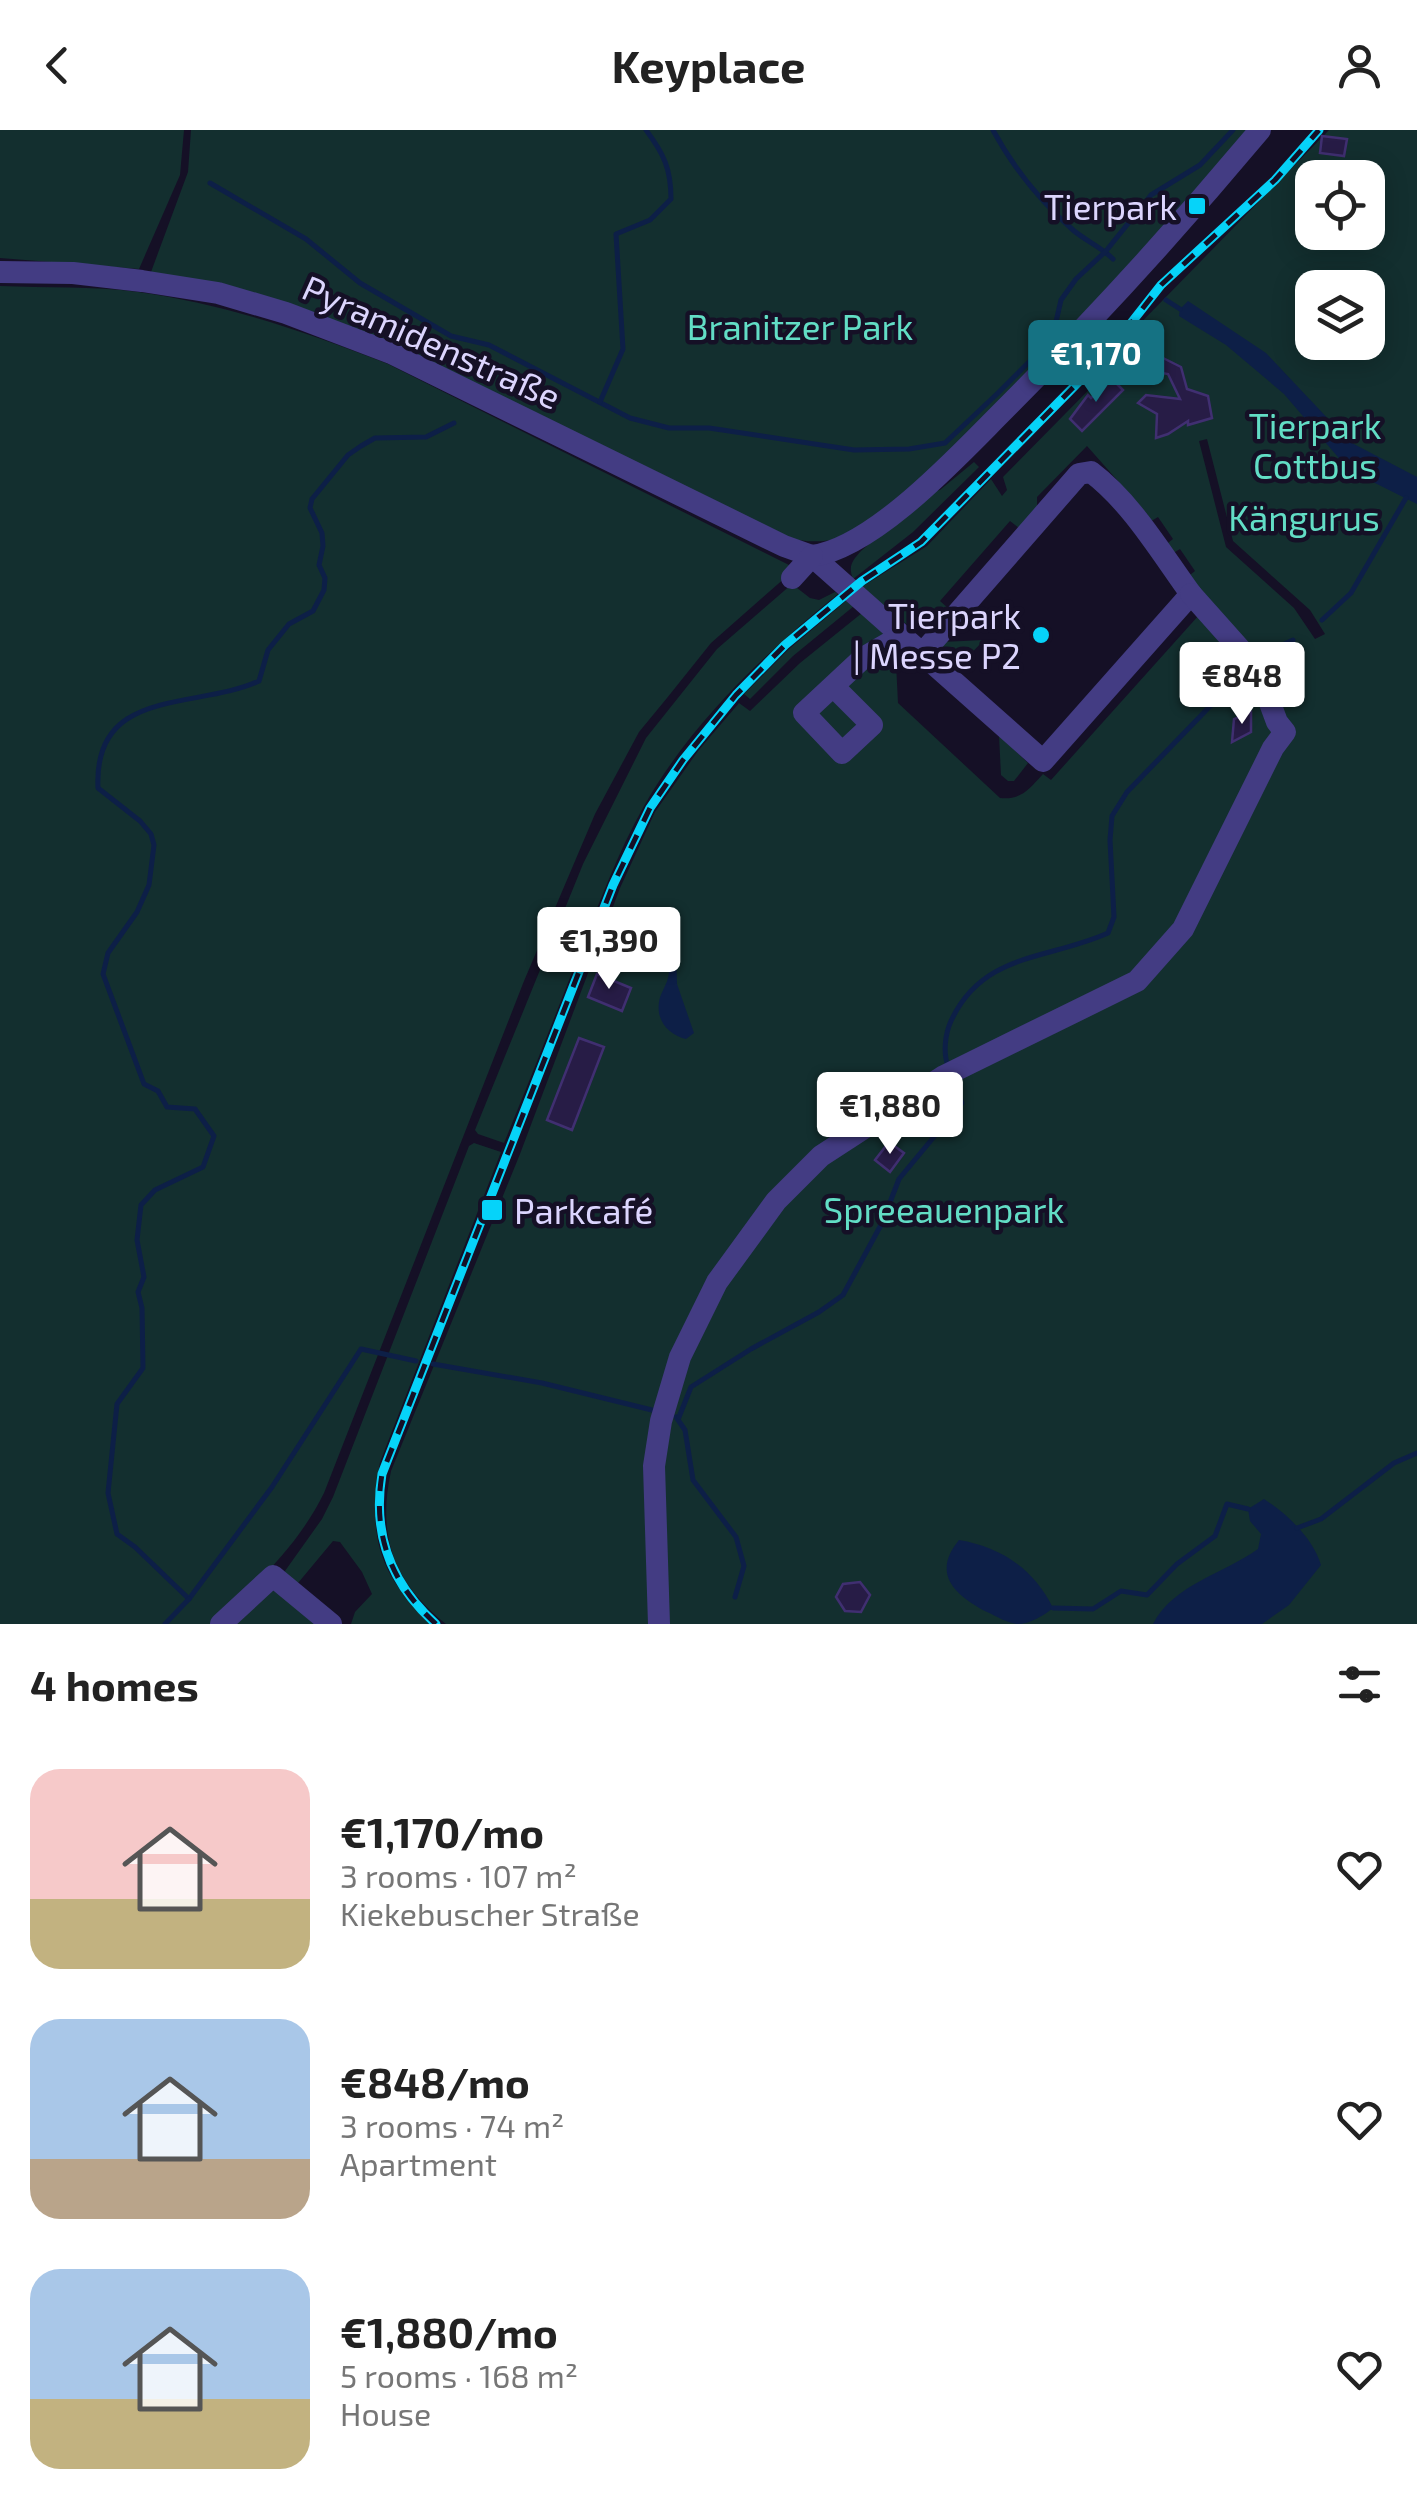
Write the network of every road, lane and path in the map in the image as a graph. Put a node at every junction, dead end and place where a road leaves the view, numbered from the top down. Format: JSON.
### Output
{"nodes":[{"id":1,"x":1260,"y":130,"type":"edge"},
{"id":2,"x":0,"y":272,"type":"edge"},
{"id":3,"x":812,"y":556,"type":"junction"},
{"id":4,"x":792,"y":578,"type":"dead end"},
{"id":5,"x":1191,"y":594,"type":"junction"},
{"id":6,"x":901,"y":636,"type":"junction"},
{"id":7,"x":922,"y":654,"type":"junction"},
{"id":8,"x":834,"y":686,"type":"dead end"},
{"id":9,"x":222,"y":1624,"type":"edge"},
{"id":10,"x":331,"y":1624,"type":"edge"},
{"id":11,"x":659,"y":1624,"type":"edge"}],
"edges":[{"from":1,"to":3,"type":"street"},
{"from":2,"to":3,"type":"street","name":"Pyramidenstraße"},
{"from":3,"to":4,"type":"street"},
{"from":3,"to":6,"type":"street","name":"Pyramidenstraße"},
{"from":5,"to":7,"type":"street","name":"Pyramidenstraße"},
{"from":5,"to":7,"type":"street"},
{"from":5,"to":11,"type":"street"},
{"from":6,"to":7,"type":"street","name":"Pyramidenstraße"},
{"from":6,"to":8,"type":"street"},
{"from":9,"to":10,"type":"street"}]}
